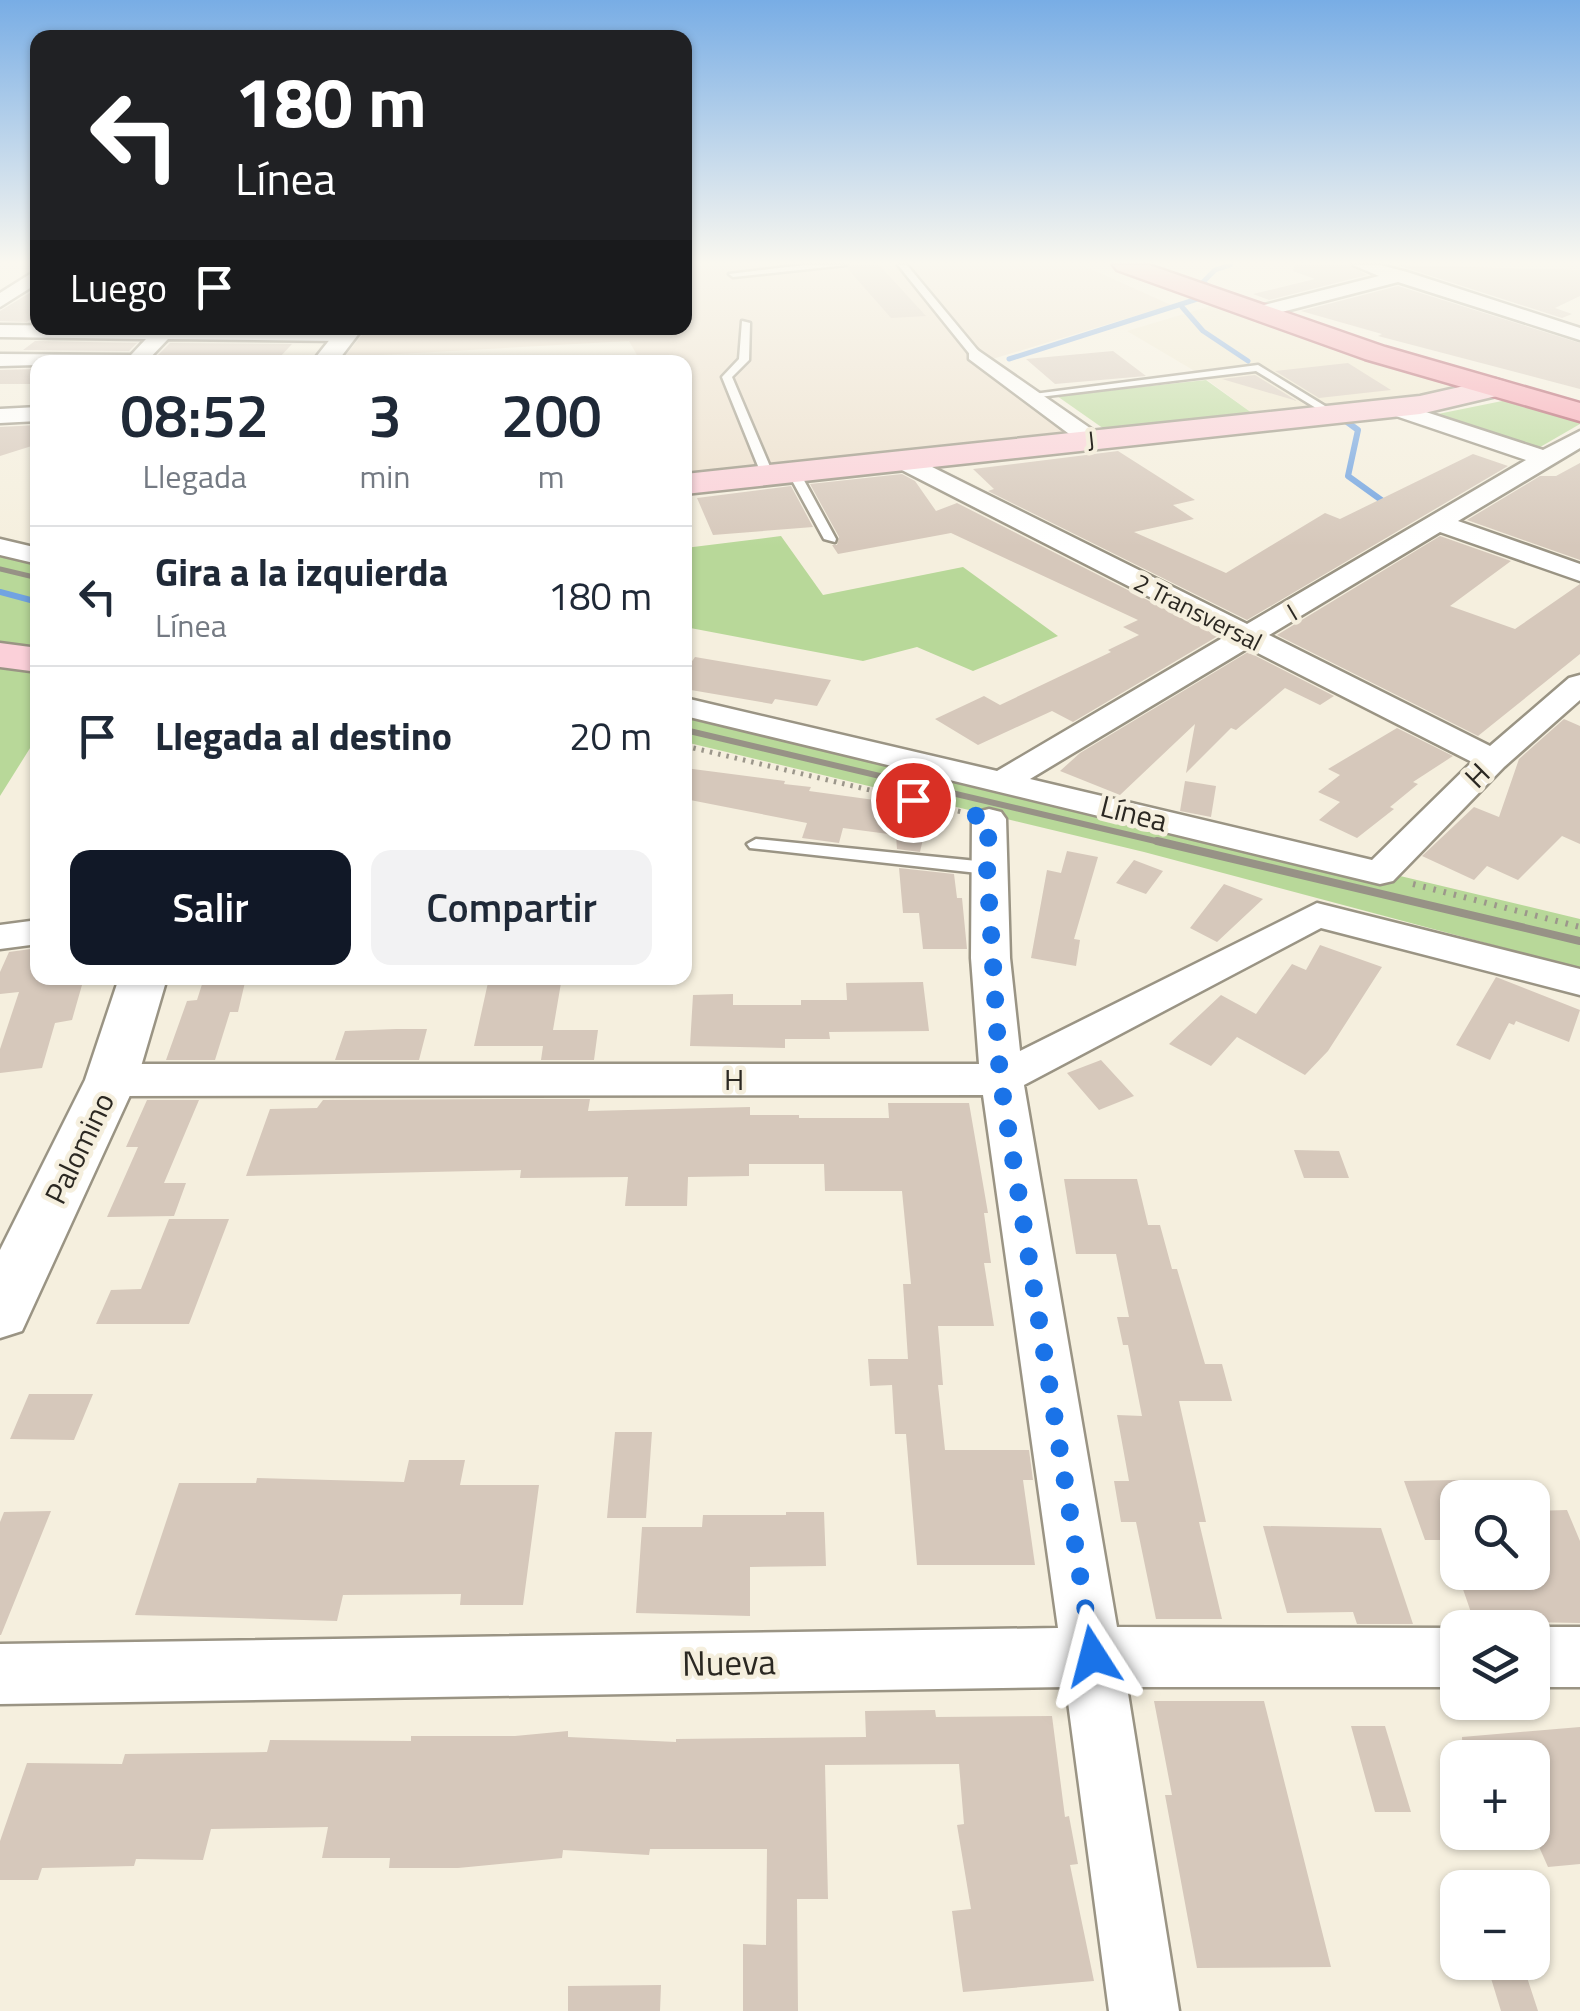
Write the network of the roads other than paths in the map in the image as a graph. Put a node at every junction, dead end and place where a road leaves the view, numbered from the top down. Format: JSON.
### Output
{"nodes":[{"id":1,"x":744,"y":359,"type":"edge"},
{"id":2,"x":982,"y":359,"type":"edge"},
{"id":3,"x":1401,"y":359,"type":"edge"},
{"id":4,"x":0,"y":360,"type":"edge"},
{"id":5,"x":30,"y":360,"type":"edge"},
{"id":6,"x":1494,"y":388,"type":"junction"},
{"id":7,"x":1030,"y":395,"type":"junction"},
{"id":8,"x":1395,"y":408,"type":"junction"},
{"id":9,"x":1580,"y":412,"type":"edge"},
{"id":10,"x":30,"y":414,"type":"edge"},
{"id":11,"x":1333,"y":414,"type":"junction"},
{"id":12,"x":0,"y":416,"type":"edge"},
{"id":13,"x":1580,"y":438,"type":"edge"},
{"id":14,"x":1092,"y":440,"type":"junction"},
{"id":15,"x":1546,"y":459,"type":"junction"},
{"id":16,"x":904,"y":462,"type":"junction"},
{"id":17,"x":781,"y":474,"type":"junction"},
{"id":18,"x":692,"y":483,"type":"edge"},
{"id":19,"x":1440,"y":523,"type":"junction"},
{"id":20,"x":830,"y":538,"type":"dead end"},
{"id":21,"x":0,"y":548,"type":"edge"},
{"id":22,"x":30,"y":554,"type":"edge"},
{"id":23,"x":1580,"y":572,"type":"edge"},
{"id":24,"x":1250,"y":638,"type":"junction"},
{"id":25,"x":0,"y":654,"type":"edge"},
{"id":26,"x":30,"y":659,"type":"edge"},
{"id":27,"x":1580,"y":684,"type":"edge"},
{"id":28,"x":692,"y":710,"type":"edge"},
{"id":29,"x":1493,"y":760,"type":"junction"},
{"id":30,"x":993,"y":823,"type":"junction"},
{"id":31,"x":756,"y":844,"type":"dead end"},
{"id":32,"x":1380,"y":872,"type":"joint"},
{"id":33,"x":30,"y":933,"type":"edge"},
{"id":34,"x":0,"y":937,"type":"edge"},
{"id":35,"x":1580,"y":982,"type":"edge"},
{"id":36,"x":141,"y":985,"type":"edge"},
{"id":37,"x":1000,"y":1078,"type":"junction"},
{"id":38,"x":112,"y":1080,"type":"junction"},
{"id":39,"x":0,"y":1312,"type":"edge"},
{"id":40,"x":1093,"y":1656,"type":"junction"},
{"id":41,"x":1440,"y":1657,"type":"edge"},
{"id":42,"x":1550,"y":1657,"type":"edge"},
{"id":43,"x":1580,"y":1657,"type":"edge"},
{"id":44,"x":0,"y":1674,"type":"edge"},
{"id":45,"x":1144,"y":2011,"type":"edge"}],
"edges":[{"from":1,"to":17,"type":"lane"},
{"from":2,"to":7,"type":"street"},
{"from":3,"to":6,"type":"main road"},
{"from":4,"to":5,"type":"street"},
{"from":6,"to":8,"type":"main road","name":"J"},
{"from":6,"to":9,"type":"main road"},
{"from":7,"to":11,"type":"lane"},
{"from":7,"to":14,"type":"street"},
{"from":8,"to":11,"type":"main road","name":"J"},
{"from":8,"to":15,"type":"street"},
{"from":10,"to":12,"type":"street"},
{"from":11,"to":14,"type":"main road","name":"J"},
{"from":13,"to":15,"type":"street","name":"I"},
{"from":14,"to":16,"type":"main road","name":"J"},
{"from":15,"to":19,"type":"street","name":"I"},
{"from":16,"to":17,"type":"main road","name":"J"},
{"from":16,"to":24,"type":"street","name":"2 Transversal"},
{"from":17,"to":18,"type":"main road","name":"J"},
{"from":17,"to":20,"type":"lane"},
{"from":19,"to":23,"type":"street"},
{"from":19,"to":24,"type":"street","name":"I"},
{"from":21,"to":22,"type":"street"},
{"from":24,"to":29,"type":"street","name":"2 Transversal"},
{"from":24,"to":30,"type":"street","name":"I"},
{"from":25,"to":26,"type":"main road"},
{"from":27,"to":29,"type":"street","name":"H"},
{"from":28,"to":30,"type":"street","name":"Línea"},
{"from":29,"to":32,"type":"street","name":"H"},
{"from":30,"to":31,"type":"lane"},
{"from":30,"to":32,"type":"street","name":"Línea"},
{"from":30,"to":37,"type":"street"},
{"from":33,"to":34,"type":"street"},
{"from":35,"to":37,"type":"street","name":"H"},
{"from":36,"to":38,"type":"street","name":"Palomino"},
{"from":37,"to":38,"type":"street","name":"H"},
{"from":37,"to":40,"type":"street"},
{"from":38,"to":39,"type":"street","name":"Palomino"},
{"from":40,"to":41,"type":"street","name":"Nueva"},
{"from":40,"to":44,"type":"street","name":"Nueva"},
{"from":40,"to":45,"type":"street"},
{"from":42,"to":43,"type":"street"}]}
